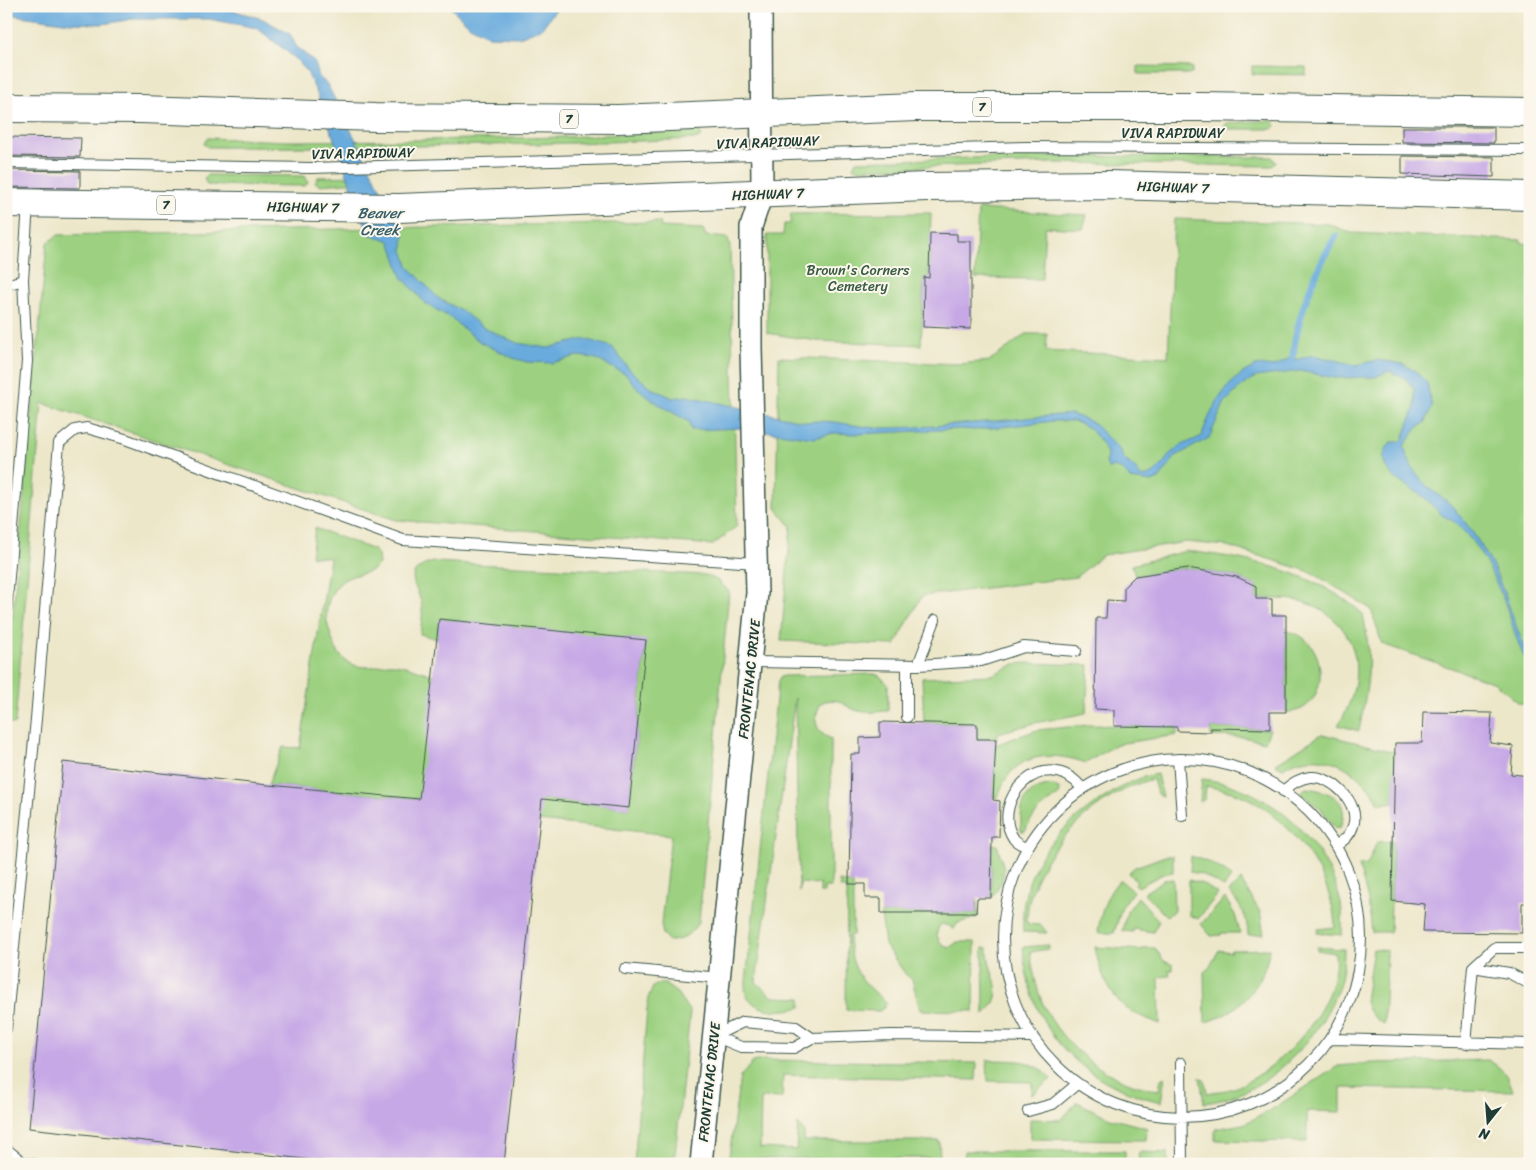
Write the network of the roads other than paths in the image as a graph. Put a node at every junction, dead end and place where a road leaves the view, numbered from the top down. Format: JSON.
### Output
{"nodes":[{"id":1,"x":761,"y":6,"type":"edge"},
{"id":2,"x":6,"y":108,"type":"edge"},
{"id":3,"x":1530,"y":112,"type":"edge"},
{"id":4,"x":762,"y":113,"type":"junction"},
{"id":5,"x":1530,"y":150,"type":"edge"},
{"id":6,"x":762,"y":156,"type":"junction"},
{"id":7,"x":6,"y":163,"type":"edge"},
{"id":8,"x":762,"y":194,"type":"junction"},
{"id":9,"x":1530,"y":196,"type":"edge"},
{"id":10,"x":17,"y":203,"type":"edge"},
{"id":11,"x":23,"y":280,"type":"junction"},
{"id":12,"x":6,"y":286,"type":"edge"},
{"id":13,"x":9,"y":555,"type":"edge"},
{"id":14,"x":757,"y":562,"type":"junction"},
{"id":15,"x":6,"y":612,"type":"edge"},
{"id":16,"x":935,"y":620,"type":"dead end"},
{"id":17,"x":1076,"y":652,"type":"dead end"},
{"id":18,"x":751,"y":662,"type":"junction"},
{"id":19,"x":912,"y":665,"type":"junction"},
{"id":20,"x":907,"y":717,"type":"dead end"},
{"id":21,"x":1178,"y":759,"type":"junction"},
{"id":22,"x":1082,"y":788,"type":"junction"},
{"id":23,"x":1283,"y":791,"type":"junction"},
{"id":24,"x":1182,"y":816,"type":"dead end"},
{"id":25,"x":1336,"y":846,"type":"junction"},
{"id":26,"x":1027,"y":848,"type":"junction"},
{"id":27,"x":1530,"y":948,"type":"edge"},
{"id":28,"x":1473,"y":967,"type":"junction"},
{"id":29,"x":626,"y":969,"type":"dead end"},
{"id":30,"x":720,"y":978,"type":"junction"},
{"id":31,"x":1530,"y":984,"type":"edge"},
{"id":32,"x":6,"y":1029,"type":"edge"},
{"id":33,"x":714,"y":1036,"type":"junction"},
{"id":34,"x":1032,"y":1037,"type":"junction"},
{"id":35,"x":812,"y":1038,"type":"junction"},
{"id":36,"x":1332,"y":1039,"type":"junction"},
{"id":37,"x":1466,"y":1044,"type":"junction"},
{"id":38,"x":1530,"y":1044,"type":"edge"},
{"id":39,"x":1181,"y":1063,"type":"dead end"},
{"id":40,"x":1077,"y":1084,"type":"junction"},
{"id":41,"x":1028,"y":1111,"type":"dead end"},
{"id":42,"x":1181,"y":1118,"type":"junction"},
{"id":43,"x":6,"y":1149,"type":"edge"},
{"id":44,"x":34,"y":1164,"type":"edge"},
{"id":45,"x":701,"y":1164,"type":"edge"},
{"id":46,"x":1182,"y":1164,"type":"edge"}],
"edges":[{"from":1,"to":4,"type":"street","name":"FRONTENAC DRIVE"},
{"from":2,"to":4,"type":"main road","number":"7"},
{"from":3,"to":4,"type":"main road","number":"7"},
{"from":4,"to":6,"type":"street","name":"FRONTENAC DRIVE"},
{"from":5,"to":6,"type":"lane","name":"VIVA RAPIDWAY"},
{"from":6,"to":7,"type":"lane","name":"VIVA RAPIDWAY"},
{"from":6,"to":8,"type":"street","name":"FRONTENAC DRIVE"},
{"from":8,"to":9,"type":"main road","name":"HIGHWAY 7","number":"7"},
{"from":8,"to":10,"type":"main road","name":"HIGHWAY 7","number":"7"},
{"from":8,"to":14,"type":"street","name":"FRONTENAC DRIVE"},
{"from":10,"to":11,"type":"lane"},
{"from":11,"to":12,"type":"lane"},
{"from":11,"to":13,"type":"lane"},
{"from":13,"to":15,"type":"lane"},
{"from":14,"to":18,"type":"street","name":"FRONTENAC DRIVE"},
{"from":14,"to":32,"type":"lane"},
{"from":16,"to":19,"type":"lane"},
{"from":17,"to":19,"type":"lane"},
{"from":18,"to":19,"type":"lane"},
{"from":18,"to":30,"type":"street","name":"FRONTENAC DRIVE"},
{"from":19,"to":20,"type":"lane"},
{"from":21,"to":22,"type":"lane"},
{"from":21,"to":23,"type":"lane"},
{"from":21,"to":24,"type":"lane"},
{"from":22,"to":26,"type":"lane"},
{"from":22,"to":26,"type":"lane"},
{"from":23,"to":25,"type":"lane"},
{"from":23,"to":25,"type":"lane"},
{"from":25,"to":36,"type":"lane"},
{"from":26,"to":34,"type":"lane"},
{"from":27,"to":28,"type":"lane"},
{"from":28,"to":31,"type":"lane"},
{"from":28,"to":37,"type":"lane"},
{"from":29,"to":30,"type":"lane"},
{"from":30,"to":33,"type":"street","name":"FRONTENAC DRIVE"},
{"from":33,"to":35,"type":"lane"},
{"from":33,"to":35,"type":"lane"},
{"from":33,"to":45,"type":"street","name":"FRONTENAC DRIVE"},
{"from":34,"to":35,"type":"lane"},
{"from":34,"to":40,"type":"lane"},
{"from":36,"to":37,"type":"lane"},
{"from":36,"to":42,"type":"lane"},
{"from":37,"to":38,"type":"lane"},
{"from":39,"to":42,"type":"lane"},
{"from":40,"to":41,"type":"lane"},
{"from":40,"to":42,"type":"lane"},
{"from":42,"to":46,"type":"lane"},
{"from":43,"to":44,"type":"lane"}]}
